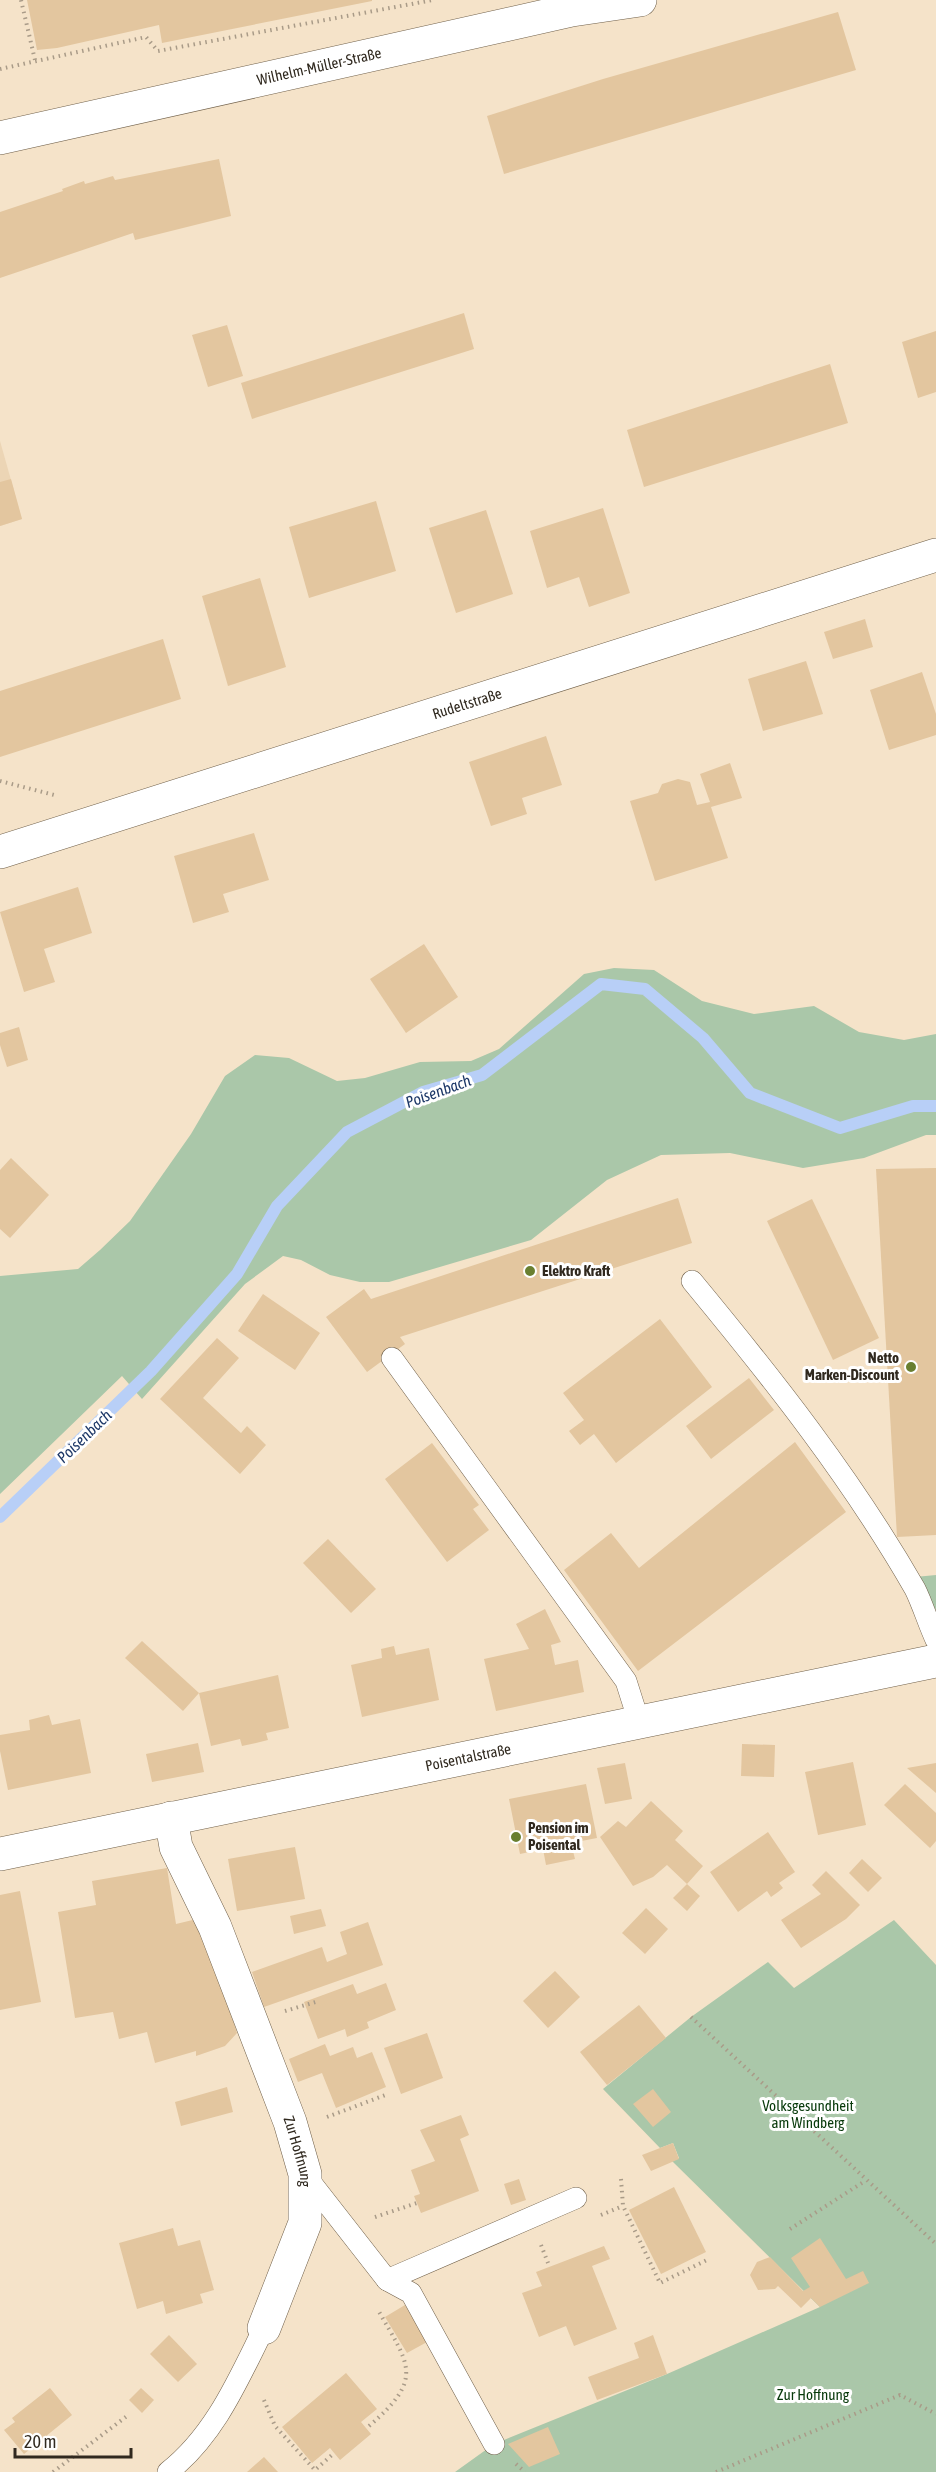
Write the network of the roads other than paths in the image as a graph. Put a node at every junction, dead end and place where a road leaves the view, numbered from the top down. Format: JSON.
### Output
{"nodes":[{"id":1,"x":624,"y":1,"type":"edge"},
{"id":2,"x":0,"y":138,"type":"edge"},
{"id":3,"x":936,"y":555,"type":"edge"},
{"id":4,"x":0,"y":852,"type":"edge"},
{"id":5,"x":692,"y":1281,"type":"dead end"},
{"id":6,"x":392,"y":1358,"type":"dead end"},
{"id":7,"x":936,"y":1640,"type":"edge"},
{"id":8,"x":936,"y":1661,"type":"edge"},
{"id":9,"x":639,"y":1722,"type":"junction"},
{"id":10,"x":171,"y":1818,"type":"junction"},
{"id":11,"x":0,"y":1854,"type":"edge"},
{"id":12,"x":305,"y":2174,"type":"junction"},
{"id":13,"x":576,"y":2198,"type":"dead end"},
{"id":14,"x":387,"y":2280,"type":"junction"},
{"id":15,"x":264,"y":2328,"type":"joint"},
{"id":16,"x":494,"y":2444,"type":"dead end"},
{"id":17,"x":168,"y":2472,"type":"edge"}],
"edges":[{"from":1,"to":2,"type":"street","name":"Wilhelm-Müller-Straße"},
{"from":3,"to":4,"type":"street","name":"Rudeltstraße"},
{"from":5,"to":7,"type":"lane"},
{"from":6,"to":9,"type":"lane"},
{"from":8,"to":9,"type":"street","name":"Poisentalstraße"},
{"from":9,"to":10,"type":"street","name":"Poisentalstraße"},
{"from":10,"to":11,"type":"street","name":"Poisentalstraße"},
{"from":10,"to":12,"type":"street","name":"Zur Hoffnung"},
{"from":12,"to":14,"type":"lane"},
{"from":12,"to":15,"type":"street","name":"Zur Hoffnung"},
{"from":13,"to":14,"type":"lane"},
{"from":14,"to":16,"type":"lane"},
{"from":15,"to":17,"type":"lane","name":"Zur Hoffnung"}]}
